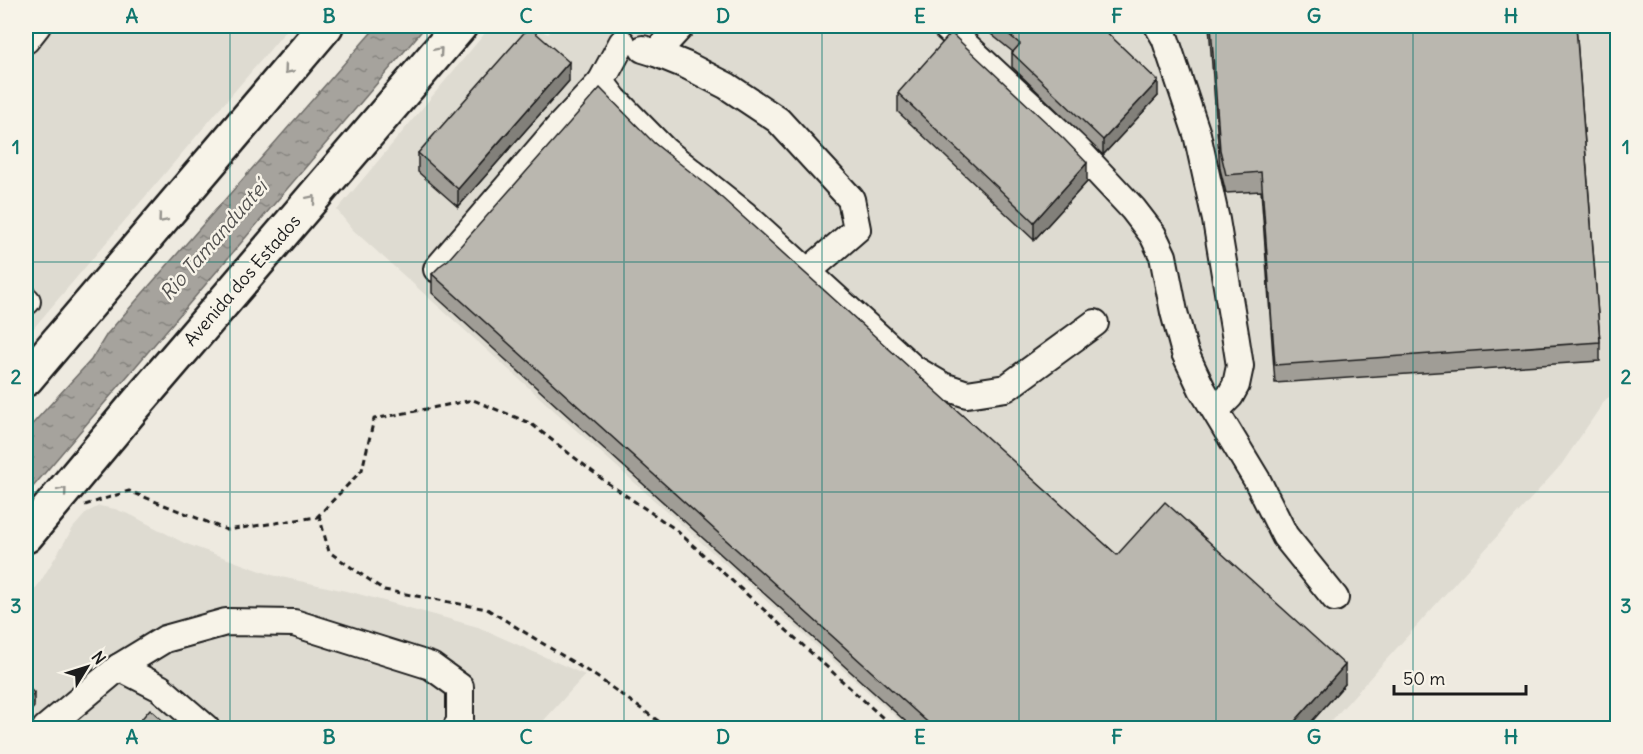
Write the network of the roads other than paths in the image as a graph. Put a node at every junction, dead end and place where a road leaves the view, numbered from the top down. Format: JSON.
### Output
{"nodes":[{"id":1,"x":38,"y":26,"type":"edge"},
{"id":2,"x":326,"y":26,"type":"edge"},
{"id":3,"x":460,"y":26,"type":"edge"},
{"id":4,"x":681,"y":26,"type":"edge"},
{"id":5,"x":945,"y":26,"type":"edge"},
{"id":6,"x":1158,"y":26,"type":"edge"},
{"id":7,"x":26,"y":40,"type":"edge"},
{"id":8,"x":656,"y":53,"type":"junction"},
{"id":9,"x":601,"y":82,"type":"junction"},
{"id":10,"x":437,"y":269,"type":"edge"},
{"id":11,"x":807,"y":272,"type":"junction"},
{"id":12,"x":1095,"y":323,"type":"dead end"},
{"id":13,"x":26,"y":379,"type":"edge"},
{"id":14,"x":1216,"y":410,"type":"junction"},
{"id":15,"x":26,"y":536,"type":"edge"},
{"id":16,"x":1335,"y":598,"type":"dead end"},
{"id":17,"x":119,"y":668,"type":"junction"},
{"id":18,"x":46,"y":729,"type":"edge"},
{"id":19,"x":206,"y":729,"type":"edge"},
{"id":20,"x":456,"y":729,"type":"edge"}],
"edges":[{"from":1,"to":7,"type":"lane"},
{"from":2,"to":13,"type":"highway","one_way":true},
{"from":15,"to":3,"type":"highway","name":"Avenida dos Estados","one_way":true},
{"from":4,"to":8,"type":"lane"},
{"from":5,"to":14,"type":"lane"},
{"from":6,"to":14,"type":"lane"},
{"from":8,"to":9,"type":"lane"},
{"from":8,"to":11,"type":"lane"},
{"from":9,"to":10,"type":"lane"},
{"from":9,"to":11,"type":"lane"},
{"from":11,"to":12,"type":"lane"},
{"from":14,"to":16,"type":"lane"},
{"from":17,"to":18,"type":"lane"},
{"from":17,"to":19,"type":"lane"},
{"from":17,"to":20,"type":"lane"}]}
